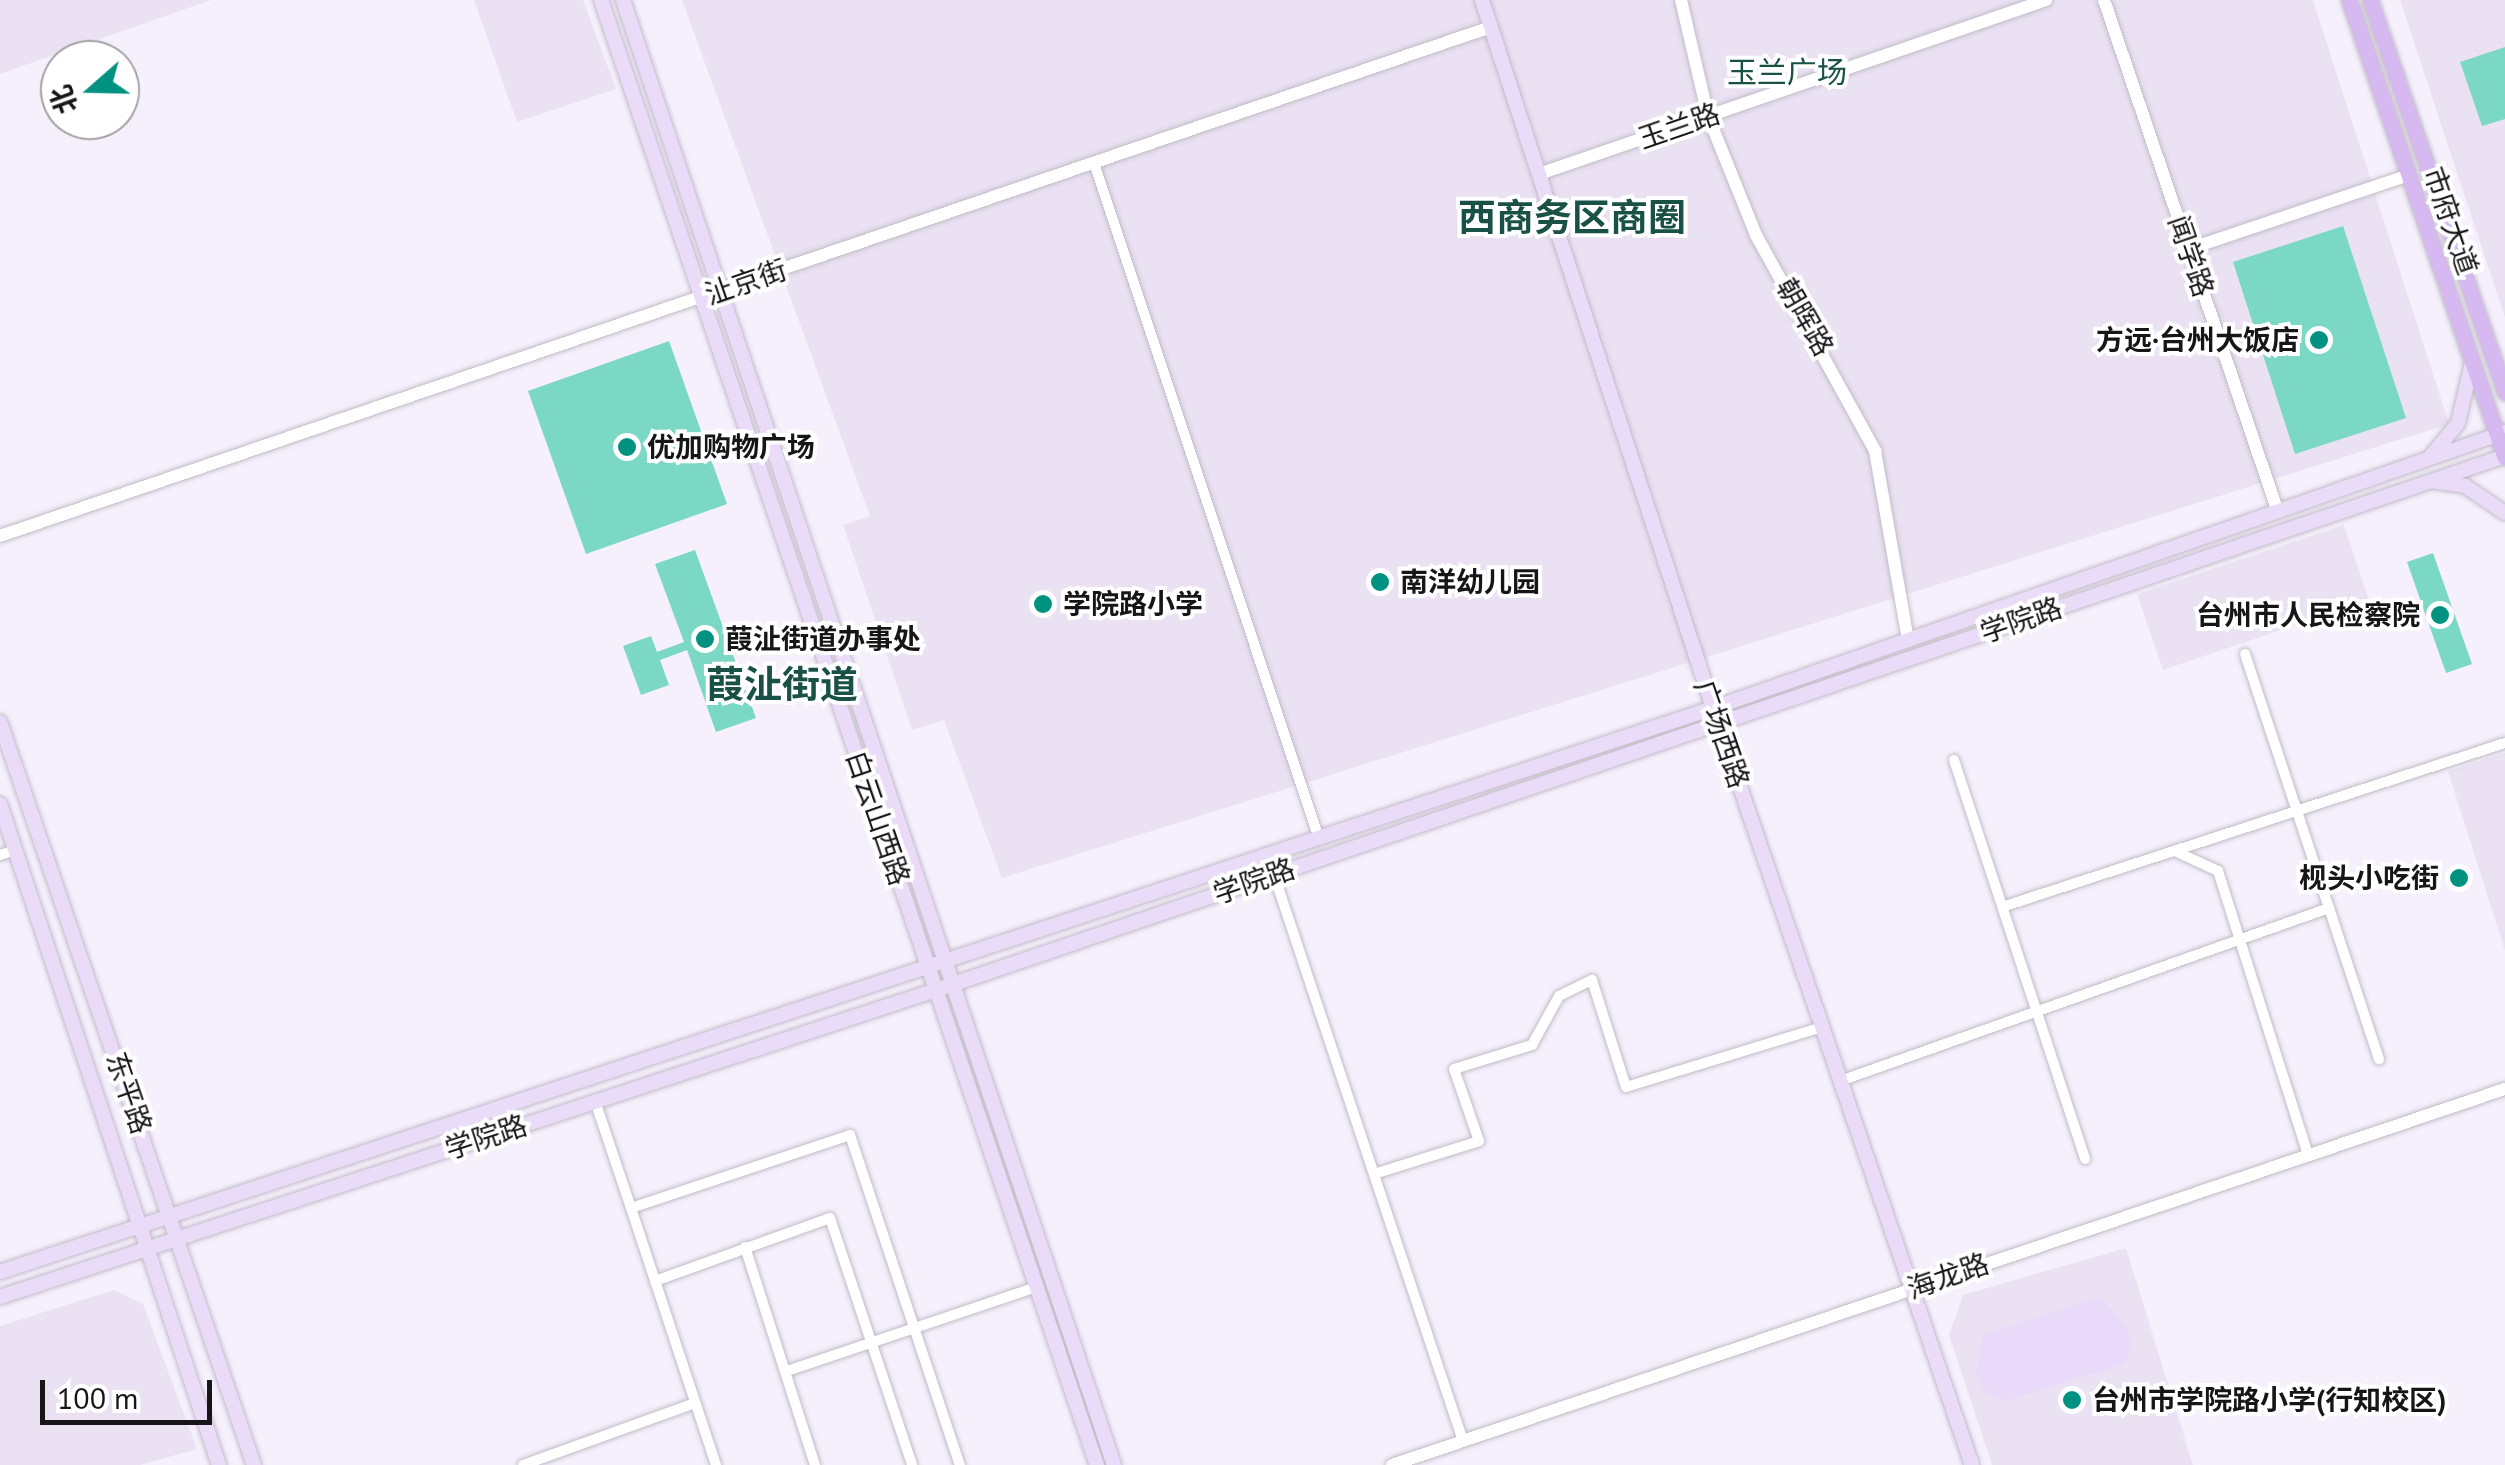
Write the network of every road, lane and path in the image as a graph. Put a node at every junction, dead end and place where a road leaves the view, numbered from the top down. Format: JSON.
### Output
{"nodes":[{"id":1,"x":600,"y":0,"type":"edge"},
{"id":2,"x":623,"y":0,"type":"edge"},
{"id":3,"x":1482,"y":0,"type":"edge"},
{"id":4,"x":1680,"y":0,"type":"edge"},
{"id":5,"x":2046,"y":0,"type":"edge"},
{"id":6,"x":2104,"y":0,"type":"edge"},
{"id":7,"x":2350,"y":0,"type":"edge"},
{"id":8,"x":2370,"y":0,"type":"edge"},
{"id":9,"x":1491,"y":27,"type":"junction"},
{"id":10,"x":1708,"y":116,"type":"junction"},
{"id":11,"x":1094,"y":163,"type":"junction"},
{"id":12,"x":1539,"y":174,"type":"junction"},
{"id":13,"x":2409,"y":175,"type":"junction"},
{"id":14,"x":2189,"y":248,"type":"junction"},
{"id":15,"x":722,"y":290,"type":"junction"},
{"id":16,"x":702,"y":297,"type":"junction"},
{"id":17,"x":2472,"y":360,"type":"junction"},
{"id":18,"x":2501,"y":373,"type":"edge"},
{"id":19,"x":2505,"y":392,"type":"edge"},
{"id":20,"x":2501,"y":433,"type":"edge"},
{"id":21,"x":2505,"y":456,"type":"edge"},
{"id":22,"x":2428,"y":460,"type":"junction"},
{"id":23,"x":2426,"y":480,"type":"junction"},
{"id":24,"x":2278,"y":512,"type":"junction"},
{"id":25,"x":2505,"y":513,"type":"edge"},
{"id":26,"x":0,"y":536,"type":"edge"},
{"id":27,"x":1908,"y":640,"type":"junction"},
{"id":28,"x":2245,"y":654,"type":"dead end"},
{"id":29,"x":1713,"y":708,"type":"junction"},
{"id":30,"x":0,"y":722,"type":"edge"},
{"id":31,"x":1718,"y":724,"type":"junction"},
{"id":32,"x":2505,"y":742,"type":"edge"},
{"id":33,"x":1954,"y":760,"type":"dead end"},
{"id":34,"x":0,"y":804,"type":"edge"},
{"id":35,"x":2297,"y":812,"type":"junction"},
{"id":36,"x":1320,"y":838,"type":"junction"},
{"id":37,"x":8,"y":852,"type":"edge"},
{"id":38,"x":2178,"y":852,"type":"junction"},
{"id":39,"x":1274,"y":875,"type":"junction"},
{"id":40,"x":2005,"y":906,"type":"junction"},
{"id":41,"x":2329,"y":908,"type":"junction"},
{"id":42,"x":2243,"y":941,"type":"junction"},
{"id":43,"x":946,"y":961,"type":"junction"},
{"id":44,"x":928,"y":966,"type":"junction"},
{"id":45,"x":953,"y":984,"type":"junction"},
{"id":46,"x":936,"y":990,"type":"junction"},
{"id":47,"x":2038,"y":1012,"type":"junction"},
{"id":48,"x":1822,"y":1027,"type":"junction"},
{"id":49,"x":2379,"y":1059,"type":"dead end"},
{"id":50,"x":1840,"y":1081,"type":"junction"},
{"id":51,"x":2505,"y":1089,"type":"edge"},
{"id":52,"x":596,"y":1101,"type":"junction"},
{"id":53,"x":2308,"y":1155,"type":"junction"},
{"id":54,"x":2085,"y":1158,"type":"dead end"},
{"id":55,"x":1374,"y":1174,"type":"junction"},
{"id":56,"x":630,"y":1208,"type":"junction"},
{"id":57,"x":172,"y":1214,"type":"junction"},
{"id":58,"x":141,"y":1224,"type":"junction"},
{"id":59,"x":179,"y":1238,"type":"junction"},
{"id":60,"x":745,"y":1247,"type":"junction"},
{"id":61,"x":149,"y":1248,"type":"junction"},
{"id":62,"x":0,"y":1272,"type":"edge"},
{"id":63,"x":654,"y":1281,"type":"junction"},
{"id":64,"x":1037,"y":1287,"type":"junction"},
{"id":65,"x":1912,"y":1288,"type":"junction"},
{"id":66,"x":0,"y":1297,"type":"edge"},
{"id":67,"x":913,"y":1328,"type":"junction"},
{"id":68,"x":870,"y":1343,"type":"junction"},
{"id":69,"x":788,"y":1371,"type":"junction"},
{"id":70,"x":695,"y":1403,"type":"junction"},
{"id":71,"x":1463,"y":1441,"type":"junction"},
{"id":72,"x":220,"y":1465,"type":"edge"},
{"id":73,"x":254,"y":1465,"type":"edge"},
{"id":74,"x":523,"y":1465,"type":"edge"},
{"id":75,"x":716,"y":1465,"type":"edge"},
{"id":76,"x":815,"y":1465,"type":"edge"},
{"id":77,"x":912,"y":1465,"type":"edge"},
{"id":78,"x":960,"y":1465,"type":"edge"},
{"id":79,"x":1097,"y":1465,"type":"edge"},
{"id":80,"x":1114,"y":1465,"type":"edge"},
{"id":81,"x":1392,"y":1465,"type":"edge"},
{"id":82,"x":1972,"y":1465,"type":"edge"}],
"edges":[{"from":1,"to":16,"type":"main road","name":"白云山西路"},
{"from":2,"to":15,"type":"main road","name":"白云山西路"},
{"from":3,"to":9,"type":"main road","name":"广场西路"},
{"from":4,"to":10,"type":"street","name":"朝晖路"},
{"from":5,"to":10,"type":"street","name":"玉兰路"},
{"from":6,"to":14,"type":"street","name":"闻学路"},
{"from":7,"to":13,"type":"main road","name":"市府大道"},
{"from":8,"to":18,"type":"main road","name":"市府大道"},
{"from":9,"to":11,"type":"street","name":"沚京街"},
{"from":9,"to":12,"type":"main road","name":"广场西路"},
{"from":10,"to":12,"type":"street","name":"玉兰路"},
{"from":10,"to":27,"type":"street","name":"朝晖路"},
{"from":11,"to":15,"type":"street","name":"沚京街"},
{"from":11,"to":36,"type":"street"},
{"from":12,"to":29,"type":"main road","name":"广场西路"},
{"from":13,"to":14,"type":"street"},
{"from":13,"to":17,"type":"main road","name":"市府大道"},
{"from":14,"to":24,"type":"street","name":"闻学路"},
{"from":15,"to":16,"type":"street","name":"沚京街"},
{"from":15,"to":43,"type":"main road","name":"白云山西路"},
{"from":16,"to":26,"type":"street","name":"沚京街"},
{"from":16,"to":44,"type":"main road","name":"白云山西路"},
{"from":17,"to":20,"type":"main road","name":"市府大道"},
{"from":17,"to":22,"type":"main road"},
{"from":18,"to":19,"type":"main road","name":"市府大道"},
{"from":20,"to":21,"type":"main road","name":"市府大道"},
{"from":20,"to":22,"type":"main road","name":"学院路"},
{"from":21,"to":23,"type":"main road","name":"学院路"},
{"from":22,"to":24,"type":"main road","name":"学院路"},
{"from":23,"to":25,"type":"main road"},
{"from":23,"to":31,"type":"main road","name":"学院路"},
{"from":24,"to":27,"type":"main road","name":"学院路"},
{"from":27,"to":29,"type":"main road","name":"学院路"},
{"from":28,"to":35,"type":"street"},
{"from":29,"to":31,"type":"main road","name":"广场西路"},
{"from":29,"to":36,"type":"main road","name":"学院路"},
{"from":30,"to":57,"type":"main road","name":"东平路"},
{"from":31,"to":39,"type":"main road","name":"学院路"},
{"from":31,"to":48,"type":"main road","name":"广场西路"},
{"from":32,"to":35,"type":"street"},
{"from":33,"to":40,"type":"street"},
{"from":34,"to":37,"type":"main road","name":"东平路"},
{"from":35,"to":38,"type":"street"},
{"from":35,"to":41,"type":"street"},
{"from":36,"to":43,"type":"main road","name":"学院路"},
{"from":37,"to":58,"type":"main road","name":"东平路"},
{"from":38,"to":40,"type":"street"},
{"from":38,"to":42,"type":"street"},
{"from":39,"to":45,"type":"main road","name":"学院路"},
{"from":39,"to":55,"type":"street"},
{"from":40,"to":47,"type":"street"},
{"from":41,"to":42,"type":"street"},
{"from":41,"to":49,"type":"street"},
{"from":42,"to":47,"type":"street"},
{"from":42,"to":53,"type":"street"},
{"from":43,"to":44,"type":"main road","name":"学院路"},
{"from":43,"to":45,"type":"main road","name":"白云山西路"},
{"from":44,"to":46,"type":"main road","name":"白云山西路"},
{"from":44,"to":57,"type":"main road","name":"学院路"},
{"from":45,"to":46,"type":"main road","name":"学院路"},
{"from":45,"to":80,"type":"main road","name":"白云山西路"},
{"from":46,"to":52,"type":"main road","name":"学院路"},
{"from":46,"to":64,"type":"main road","name":"白云山西路"},
{"from":47,"to":50,"type":"street"},
{"from":47,"to":54,"type":"street"},
{"from":48,"to":50,"type":"main road","name":"广场西路"},
{"from":48,"to":55,"type":"street"},
{"from":50,"to":65,"type":"main road","name":"广场西路"},
{"from":51,"to":53,"type":"street","name":"海龙路"},
{"from":52,"to":56,"type":"street"},
{"from":52,"to":59,"type":"main road","name":"学院路"},
{"from":53,"to":65,"type":"street","name":"海龙路"},
{"from":55,"to":71,"type":"street"},
{"from":56,"to":63,"type":"street"},
{"from":56,"to":67,"type":"street"},
{"from":57,"to":58,"type":"main road","name":"学院路"},
{"from":57,"to":59,"type":"main road","name":"东平路"},
{"from":58,"to":61,"type":"main road","name":"东平路"},
{"from":58,"to":62,"type":"main road","name":"学院路"},
{"from":59,"to":61,"type":"main road","name":"学院路"},
{"from":59,"to":73,"type":"main road","name":"东平路"},
{"from":60,"to":63,"type":"street"},
{"from":60,"to":68,"type":"street"},
{"from":60,"to":69,"type":"street"},
{"from":61,"to":66,"type":"main road","name":"学院路"},
{"from":61,"to":72,"type":"main road","name":"东平路"},
{"from":63,"to":70,"type":"street"},
{"from":64,"to":67,"type":"street"},
{"from":64,"to":79,"type":"main road","name":"白云山西路"},
{"from":65,"to":71,"type":"street","name":"海龙路"},
{"from":65,"to":82,"type":"main road","name":"广场西路"},
{"from":67,"to":68,"type":"street"},
{"from":67,"to":78,"type":"street"},
{"from":68,"to":69,"type":"street"},
{"from":68,"to":77,"type":"street"},
{"from":69,"to":76,"type":"street"},
{"from":70,"to":74,"type":"street"},
{"from":70,"to":75,"type":"street"},
{"from":71,"to":81,"type":"street","name":"海龙路"}]}
